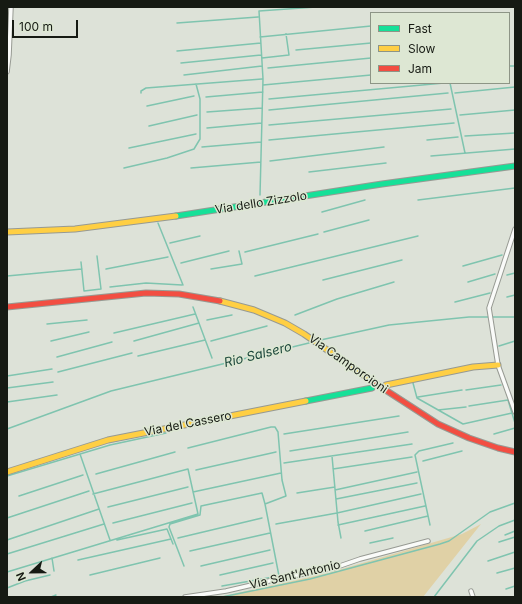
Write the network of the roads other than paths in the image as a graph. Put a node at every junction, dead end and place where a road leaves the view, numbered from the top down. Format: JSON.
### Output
{"nodes":[{"id":1,"x":11,"y":7,"type":"edge"},
{"id":2,"x":7,"y":72,"type":"edge"},
{"id":3,"x":515,"y":166,"type":"edge"},
{"id":4,"x":515,"y":229,"type":"edge"},
{"id":5,"x":7,"y":232,"type":"edge"},
{"id":6,"x":7,"y":307,"type":"edge"},
{"id":7,"x":498,"y":365,"type":"junction"},
{"id":8,"x":385,"y":387,"type":"junction"},
{"id":9,"x":372,"y":388,"type":"dead end"},
{"id":10,"x":515,"y":412,"type":"edge"},
{"id":11,"x":515,"y":452,"type":"edge"},
{"id":12,"x":7,"y":472,"type":"edge"},
{"id":13,"x":428,"y":541,"type":"dead end"},
{"id":14,"x":471,"y":591,"type":"dead end"},
{"id":15,"x":185,"y":597,"type":"edge"},
{"id":16,"x":473,"y":597,"type":"edge"}],
"edges":[{"from":1,"to":2,"type":"street"},
{"from":3,"to":5,"type":"street","name":"Via dello Zizzolo"},
{"from":4,"to":7,"type":"street"},
{"from":6,"to":8,"type":"street","name":"Via Camporcioni","bridge":true},
{"from":7,"to":8,"type":"street"},
{"from":7,"to":10,"type":"street"},
{"from":8,"to":11,"type":"street","name":"Via Camporcioni"},
{"from":9,"to":12,"type":"street","name":"Via del Cassero"},
{"from":13,"to":15,"type":"street","name":"Via Sant'Antonio"},
{"from":14,"to":16,"type":"street"}]}
